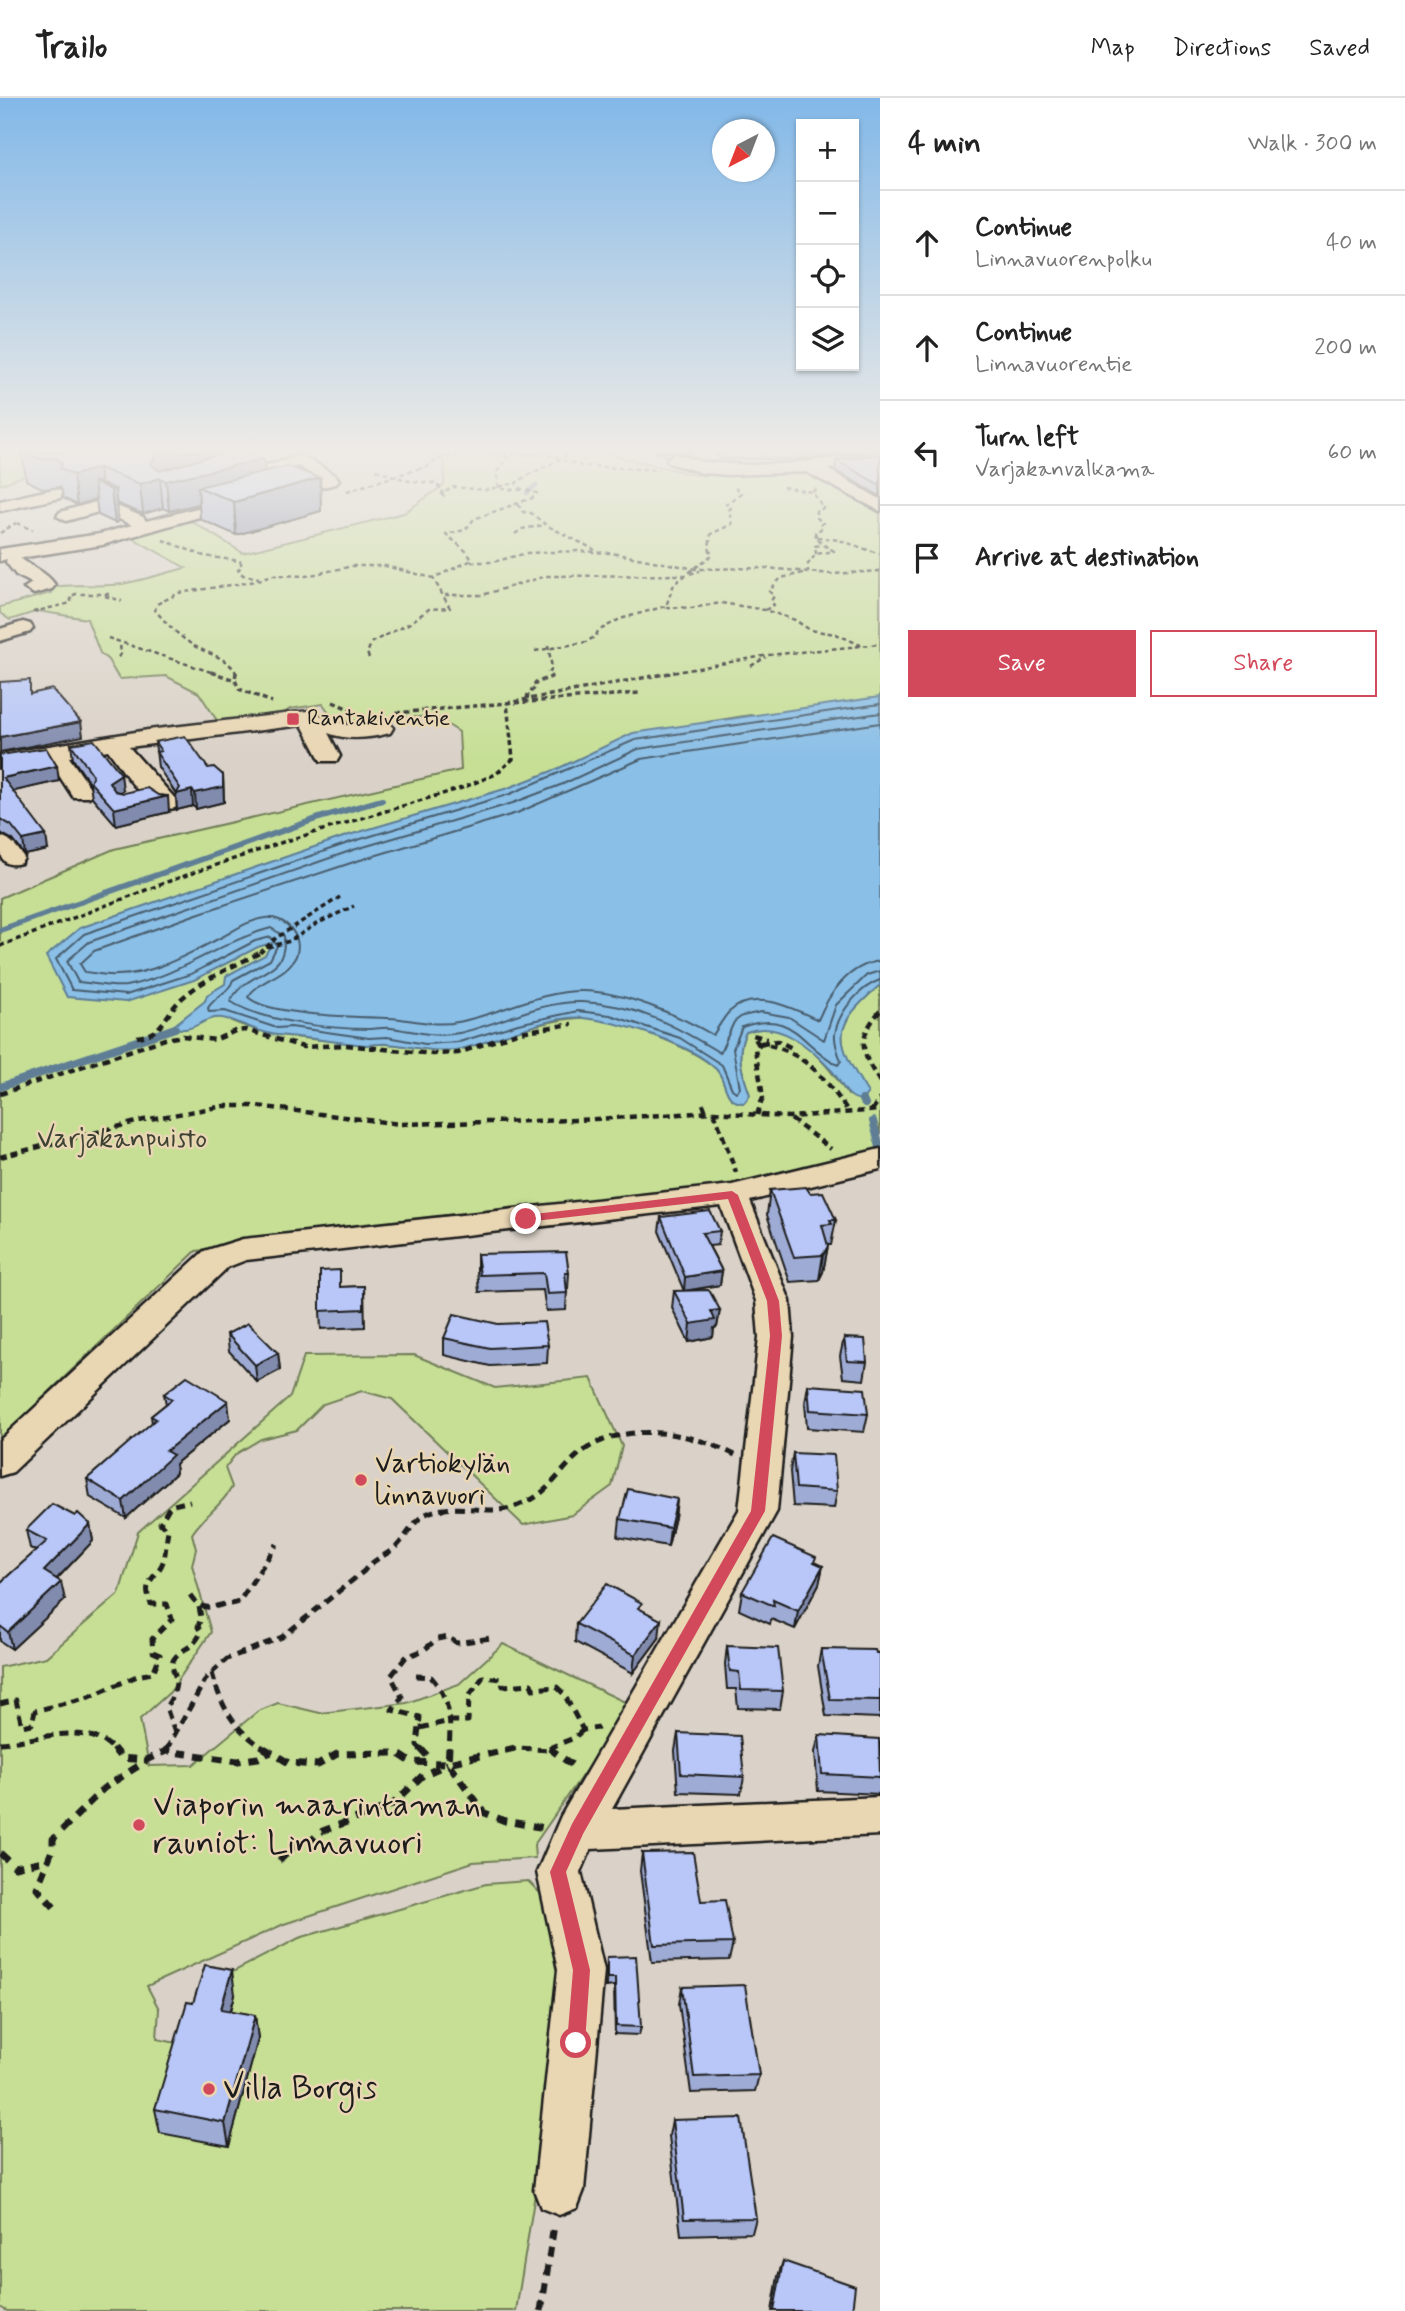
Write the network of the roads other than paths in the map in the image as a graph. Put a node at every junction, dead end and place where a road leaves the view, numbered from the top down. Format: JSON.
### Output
{"nodes":[{"id":1,"x":31,"y":555,"type":"edge"},
{"id":2,"x":11,"y":560,"type":"edge"},
{"id":3,"x":57,"y":564,"type":"dead end"},
{"id":4,"x":0,"y":576,"type":"edge"},
{"id":5,"x":34,"y":588,"type":"dead end"},
{"id":6,"x":23,"y":628,"type":"dead end"},
{"id":7,"x":0,"y":635,"type":"edge"},
{"id":8,"x":309,"y":718,"type":"junction"},
{"id":9,"x":377,"y":719,"type":"road end"},
{"id":10,"x":113,"y":742,"type":"junction"},
{"id":11,"x":17,"y":748,"type":"edge"},
{"id":12,"x":54,"y":751,"type":"junction"},
{"id":13,"x":329,"y":756,"type":"dead end"},
{"id":14,"x":0,"y":761,"type":"edge"},
{"id":15,"x":81,"y":792,"type":"dead end"},
{"id":16,"x":151,"y":797,"type":"edge"},
{"id":17,"x":871,"y":1169,"type":"edge"},
{"id":18,"x":732,"y":1195,"type":"junction"},
{"id":19,"x":0,"y":1462,"type":"edge"},
{"id":20,"x":880,"y":1816,"type":"edge"},
{"id":21,"x":577,"y":1829,"type":"junction"},
{"id":22,"x":559,"y":2190,"type":"road end"}],
"edges":[{"from":1,"to":2,"type":"street"},
{"from":2,"to":3,"type":"street"},
{"from":2,"to":4,"type":"street"},
{"from":2,"to":5,"type":"street"},
{"from":6,"to":7,"type":"street"},
{"from":8,"to":9,"type":"street"},
{"from":8,"to":10,"type":"street"},
{"from":8,"to":13,"type":"street"},
{"from":10,"to":12,"type":"street"},
{"from":10,"to":16,"type":"street"},
{"from":11,"to":12,"type":"street"},
{"from":11,"to":14,"type":"street"},
{"from":12,"to":15,"type":"street"},
{"from":17,"to":18,"type":"street"},
{"from":18,"to":19,"type":"street"},
{"from":18,"to":21,"type":"street"},
{"from":20,"to":21,"type":"street"},
{"from":21,"to":22,"type":"street"}]}
